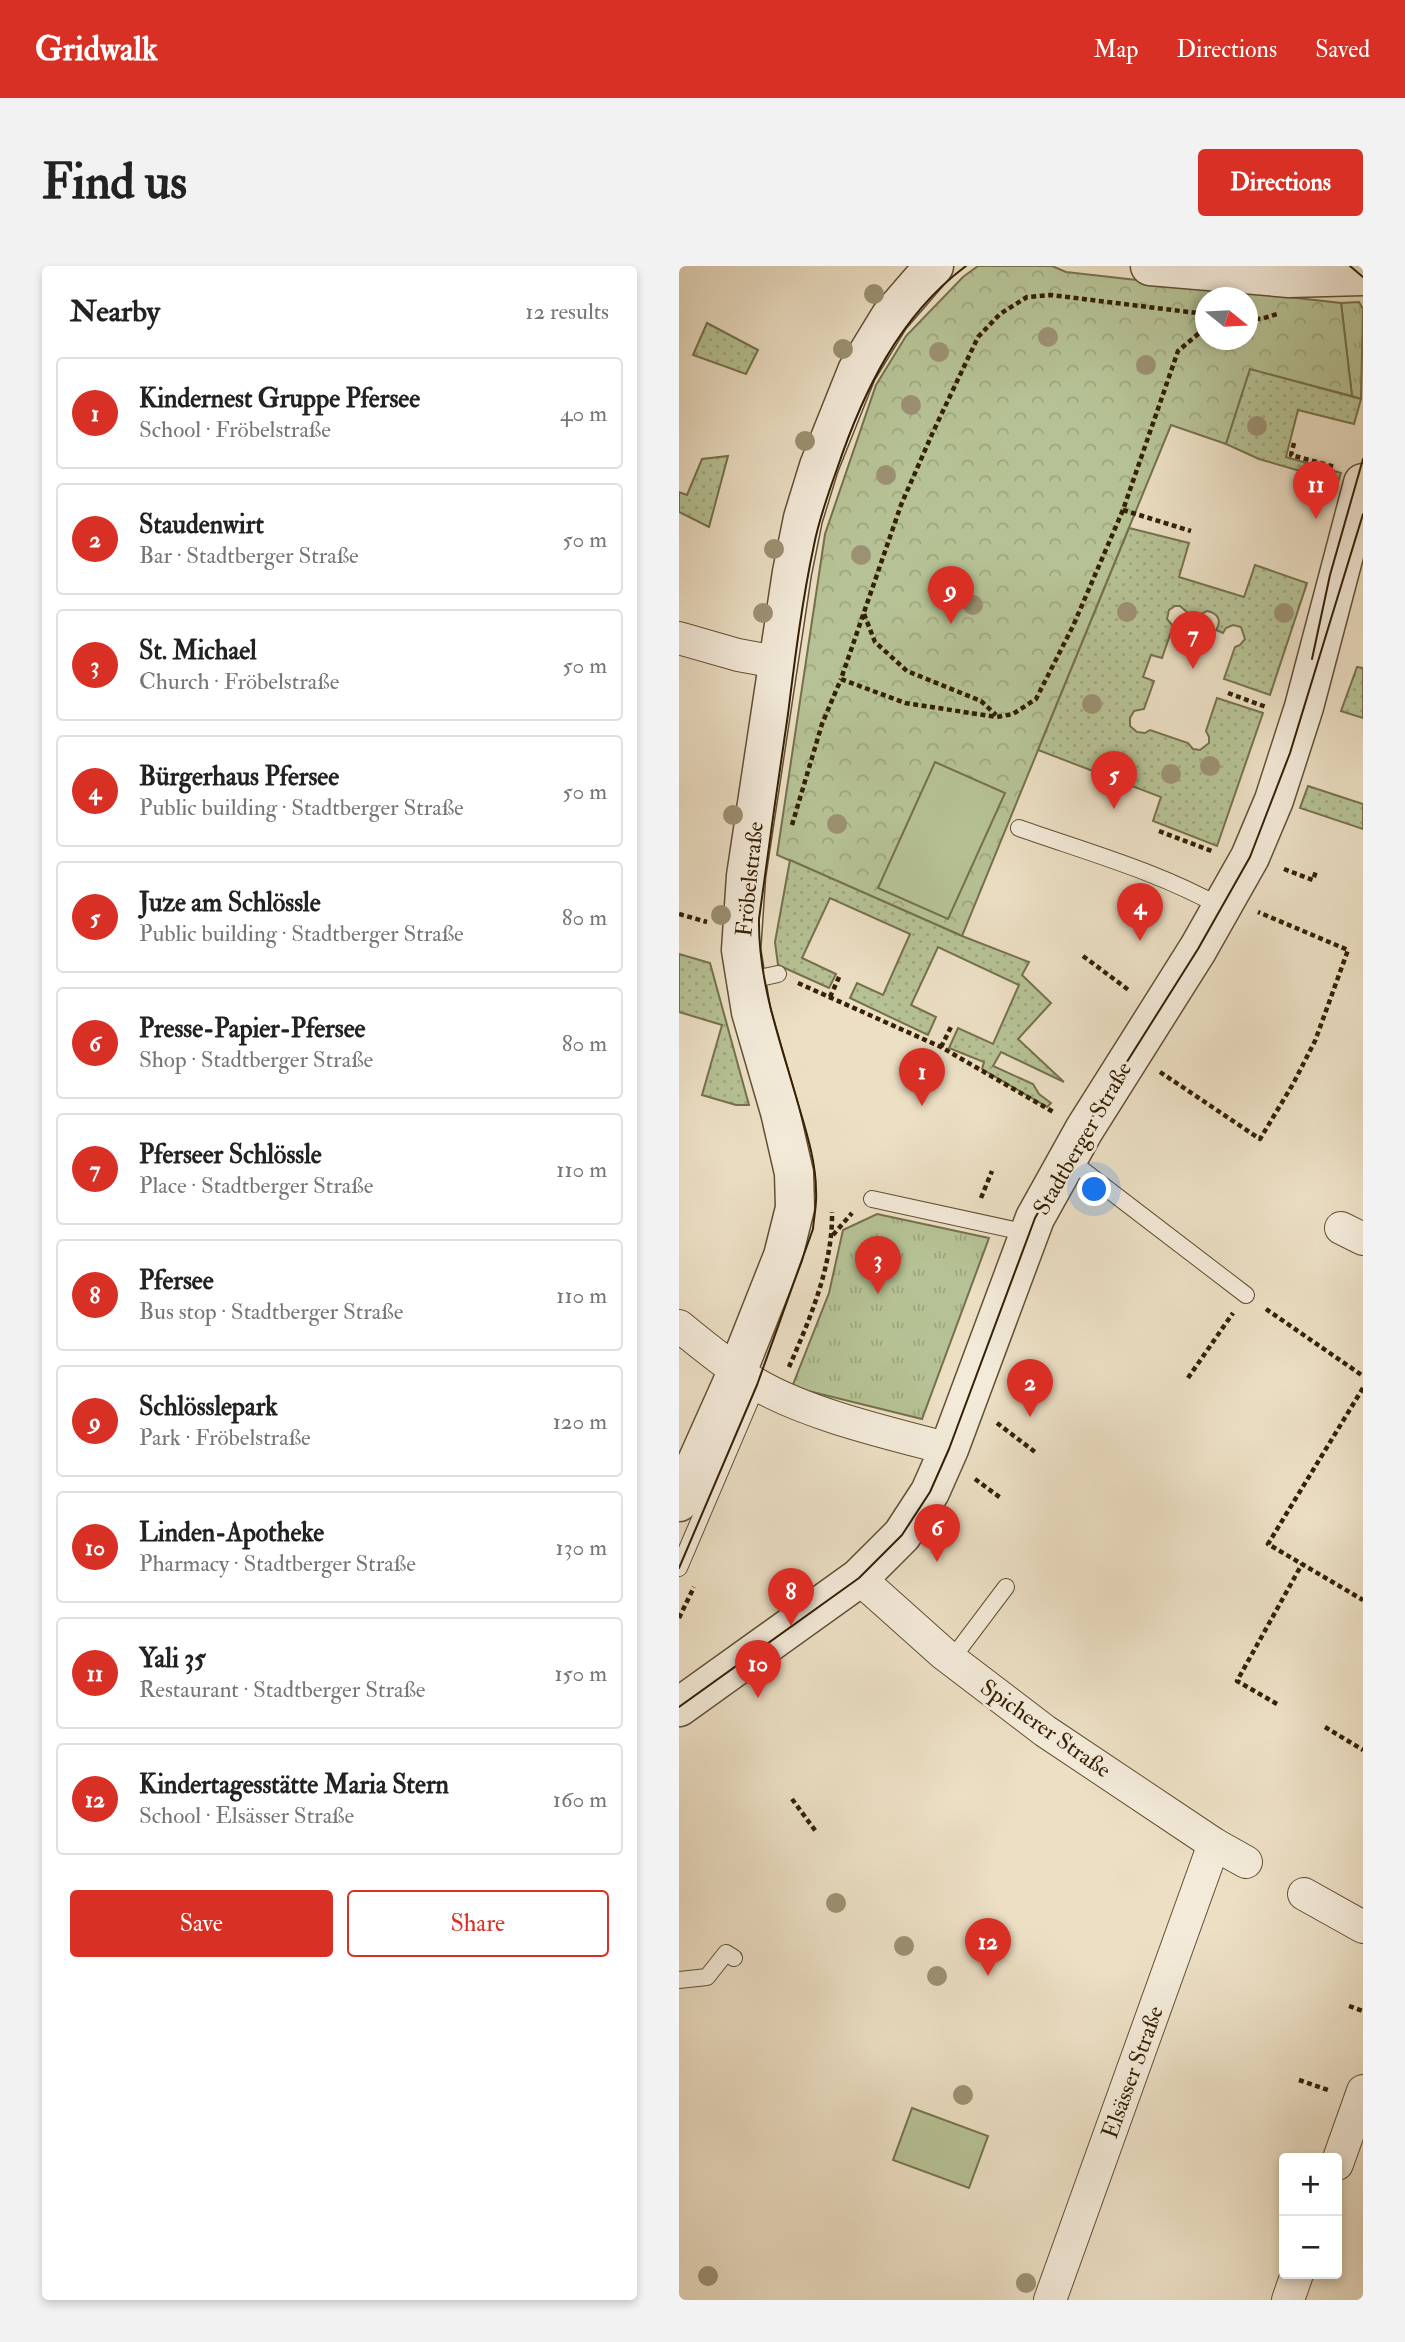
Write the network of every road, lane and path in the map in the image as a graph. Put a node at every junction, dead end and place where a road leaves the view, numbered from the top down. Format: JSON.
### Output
{"nodes":[{"id":1,"x":934,"y":266,"type":"edge"},
{"id":2,"x":1150,"y":266,"type":"edge"},
{"id":3,"x":1363,"y":276,"type":"edge"},
{"id":4,"x":1195,"y":313,"type":"edge"},
{"id":5,"x":1195,"y":337,"type":"edge"},
{"id":6,"x":1294,"y":443,"type":"dead end"},
{"id":7,"x":1350,"y":475,"type":"edge"},
{"id":8,"x":1123,"y":510,"type":"junction"},
{"id":9,"x":1191,"y":531,"type":"dead end"},
{"id":10,"x":863,"y":613,"type":"junction"},
{"id":11,"x":679,"y":638,"type":"edge"},
{"id":12,"x":777,"y":662,"type":"junction"},
{"id":13,"x":841,"y":679,"type":"junction"},
{"id":14,"x":1228,"y":693,"type":"dead end"},
{"id":15,"x":1272,"y":709,"type":"dead end"},
{"id":16,"x":997,"y":717,"type":"junction"},
{"id":17,"x":792,"y":827,"type":"dead end"},
{"id":18,"x":1019,"y":828,"type":"dead end"},
{"id":19,"x":1160,"y":831,"type":"dead end"},
{"id":20,"x":1222,"y":855,"type":"dead end"},
{"id":21,"x":1274,"y":866,"type":"dead end"},
{"id":22,"x":1316,"y":871,"type":"dead end"},
{"id":23,"x":1236,"y":908,"type":"junction"},
{"id":24,"x":679,"y":914,"type":"edge"},
{"id":25,"x":707,"y":922,"type":"dead end"},
{"id":26,"x":1083,"y":956,"type":"dead end"},
{"id":27,"x":840,"y":975,"type":"dead end"},
{"id":28,"x":761,"y":977,"type":"junction"},
{"id":29,"x":830,"y":997,"type":"junction"},
{"id":30,"x":1159,"y":1010,"type":"junction"},
{"id":31,"x":952,"y":1025,"type":"dead end"},
{"id":32,"x":941,"y":1047,"type":"junction"},
{"id":33,"x":1156,"y":1069,"type":"dead end"},
{"id":34,"x":1058,"y":1115,"type":"dead end"},
{"id":35,"x":1067,"y":1158,"type":"junction"},
{"id":36,"x":992,"y":1171,"type":"dead end"},
{"id":37,"x":872,"y":1199,"type":"dead end"},
{"id":38,"x":832,"y":1203,"type":"dead end"},
{"id":39,"x":979,"y":1206,"type":"dead end"},
{"id":40,"x":1028,"y":1233,"type":"junction"},
{"id":41,"x":1245,"y":1295,"type":"junction"},
{"id":42,"x":679,"y":1326,"type":"edge"},
{"id":43,"x":1363,"y":1376,"type":"edge"},
{"id":44,"x":1188,"y":1378,"type":"dead end"},
{"id":45,"x":757,"y":1384,"type":"junction"},
{"id":46,"x":1363,"y":1388,"type":"edge"},
{"id":47,"x":987,"y":1416,"type":"dead end"},
{"id":48,"x":1035,"y":1452,"type":"dead end"},
{"id":49,"x":958,"y":1461,"type":"junction"},
{"id":50,"x":1002,"y":1499,"type":"dead end"},
{"id":51,"x":679,"y":1502,"type":"edge"},
{"id":52,"x":1302,"y":1564,"type":"junction"},
{"id":53,"x":679,"y":1568,"type":"edge"},
{"id":54,"x":859,"y":1577,"type":"junction"},
{"id":55,"x":1006,"y":1587,"type":"dead end"},
{"id":56,"x":1363,"y":1600,"type":"edge"},
{"id":57,"x":951,"y":1660,"type":"junction"},
{"id":58,"x":1277,"y":1704,"type":"dead end"},
{"id":59,"x":679,"y":1707,"type":"edge"},
{"id":60,"x":1325,"y":1727,"type":"dead end"},
{"id":61,"x":1362,"y":1748,"type":"edge"},
{"id":62,"x":792,"y":1799,"type":"dead end"},
{"id":63,"x":817,"y":1833,"type":"dead end"},
{"id":64,"x":1214,"y":1844,"type":"junction"},
{"id":65,"x":1245,"y":1861,"type":"dead end"},
{"id":66,"x":1304,"y":1894,"type":"dead end"},
{"id":67,"x":1363,"y":1927,"type":"edge"},
{"id":68,"x":734,"y":1958,"type":"dead end"},
{"id":69,"x":679,"y":1980,"type":"edge"},
{"id":70,"x":1349,"y":2006,"type":"dead end"},
{"id":71,"x":1363,"y":2011,"type":"edge"},
{"id":72,"x":1363,"y":2091,"type":"edge"},
{"id":73,"x":1341,"y":2153,"type":"edge"},
{"id":74,"x":1295,"y":2279,"type":"edge"},
{"id":75,"x":1050,"y":2300,"type":"edge"},
{"id":76,"x":1288,"y":2300,"type":"edge"}],
"edges":[{"from":1,"to":12,"type":"street","name":"Fröbelstraße"},
{"from":2,"to":3,"type":"street"},
{"from":4,"to":10,"type":"path"},
{"from":5,"to":8,"type":"path"},
{"from":6,"to":7,"type":"path"},
{"from":7,"to":23,"type":"street","name":"Stadtberger Straße"},
{"from":8,"to":9,"type":"path"},
{"from":8,"to":16,"type":"path"},
{"from":10,"to":13,"type":"path"},
{"from":10,"to":16,"type":"path"},
{"from":11,"to":12,"type":"street"},
{"from":12,"to":28,"type":"street","name":"Fröbelstraße"},
{"from":13,"to":16,"type":"path"},
{"from":13,"to":17,"type":"path"},
{"from":14,"to":15,"type":"path"},
{"from":18,"to":23,"type":"lane"},
{"from":19,"to":20,"type":"path"},
{"from":21,"to":22,"type":"path"},
{"from":23,"to":30,"type":"street","name":"Stadtberger Straße"},
{"from":23,"to":33,"type":"path"},
{"from":24,"to":25,"type":"path"},
{"from":26,"to":30,"type":"path"},
{"from":27,"to":29,"type":"path"},
{"from":28,"to":29,"type":"path"},
{"from":28,"to":45,"type":"street","name":"Fröbelstraße"},
{"from":29,"to":32,"type":"path"},
{"from":30,"to":35,"type":"street","name":"Stadtberger Straße"},
{"from":31,"to":32,"type":"path"},
{"from":32,"to":34,"type":"path"},
{"from":35,"to":40,"type":"street","name":"Stadtberger Straße"},
{"from":35,"to":41,"type":"lane"},
{"from":36,"to":39,"type":"path"},
{"from":37,"to":40,"type":"lane"},
{"from":38,"to":45,"type":"path"},
{"from":40,"to":49,"type":"street","name":"Stadtberger Straße"},
{"from":41,"to":43,"type":"path"},
{"from":41,"to":44,"type":"path"},
{"from":42,"to":45,"type":"street"},
{"from":45,"to":49,"type":"street"},
{"from":45,"to":51,"type":"street","name":"Fröbelstraße"},
{"from":45,"to":53,"type":"lane"},
{"from":46,"to":52,"type":"path"},
{"from":47,"to":48,"type":"path"},
{"from":49,"to":50,"type":"path"},
{"from":49,"to":54,"type":"street","name":"Stadtberger Straße"},
{"from":52,"to":56,"type":"path"},
{"from":52,"to":58,"type":"path"},
{"from":54,"to":57,"type":"street","name":"Spicherer Straße"},
{"from":54,"to":59,"type":"street","name":"Stadtberger Straße"},
{"from":55,"to":57,"type":"lane"},
{"from":57,"to":64,"type":"street","name":"Spicherer Straße"},
{"from":60,"to":61,"type":"path"},
{"from":62,"to":63,"type":"path"},
{"from":64,"to":65,"type":"street","name":"Spicherer Straße"},
{"from":64,"to":75,"type":"street","name":"Elsässer Straße"},
{"from":66,"to":67,"type":"street"},
{"from":68,"to":69,"type":"lane"},
{"from":70,"to":71,"type":"path"},
{"from":72,"to":73,"type":"street"},
{"from":74,"to":76,"type":"street"}]}
